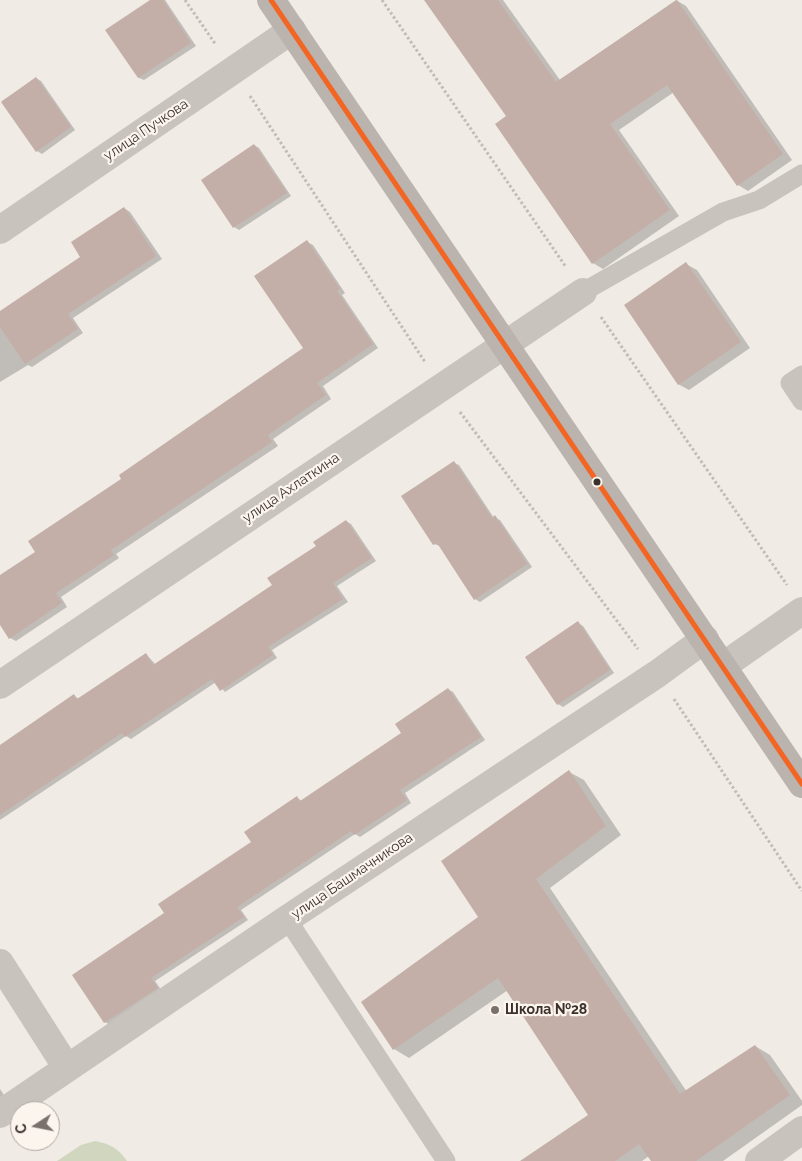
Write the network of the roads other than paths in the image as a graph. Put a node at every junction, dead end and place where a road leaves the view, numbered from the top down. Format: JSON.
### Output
{"nodes":[{"id":1,"x":271,"y":0,"type":"edge"},
{"id":2,"x":292,"y":30,"type":"junction"},
{"id":3,"x":802,"y":174,"type":"edge"},
{"id":4,"x":0,"y":230,"type":"edge"},
{"id":5,"x":583,"y":292,"type":"joint"},
{"id":6,"x":505,"y":344,"type":"junction"},
{"id":7,"x":802,"y":375,"type":"edge"},
{"id":8,"x":802,"y":401,"type":"edge"},
{"id":9,"x":802,"y":611,"type":"edge"},
{"id":10,"x":705,"y":639,"type":"junction"},
{"id":11,"x":723,"y":666,"type":"junction"},
{"id":12,"x":0,"y":685,"type":"edge"},
{"id":13,"x":802,"y":784,"type":"edge"},
{"id":14,"x":287,"y":920,"type":"junction"},
{"id":15,"x":0,"y":963,"type":"edge"},
{"id":16,"x":67,"y":1068,"type":"junction"},
{"id":17,"x":0,"y":1114,"type":"edge"},
{"id":18,"x":802,"y":1130,"type":"edge"},
{"id":19,"x":446,"y":1161,"type":"edge"},
{"id":20,"x":759,"y":1161,"type":"edge"}],
"edges":[{"from":1,"to":2,"type":"main road"},
{"from":2,"to":4,"type":"street","name":"улица Пучкова"},
{"from":2,"to":6,"type":"main road"},
{"from":3,"to":5,"type":"lane"},
{"from":5,"to":6,"type":"street","name":"улица Ахлаткина"},
{"from":6,"to":10,"type":"main road"},
{"from":6,"to":12,"type":"street","name":"улица Ахлаткина"},
{"from":7,"to":8,"type":"lane"},
{"from":9,"to":11,"type":"street"},
{"from":10,"to":11,"type":"main road"},
{"from":10,"to":14,"type":"street","name":"улица Башмачникова"},
{"from":11,"to":13,"type":"main road"},
{"from":14,"to":16,"type":"street","name":"улица Башмачникова"},
{"from":14,"to":19,"type":"lane"},
{"from":15,"to":16,"type":"street"},
{"from":16,"to":17,"type":"street","name":"улица Башмачникова"},
{"from":18,"to":20,"type":"street"}]}
